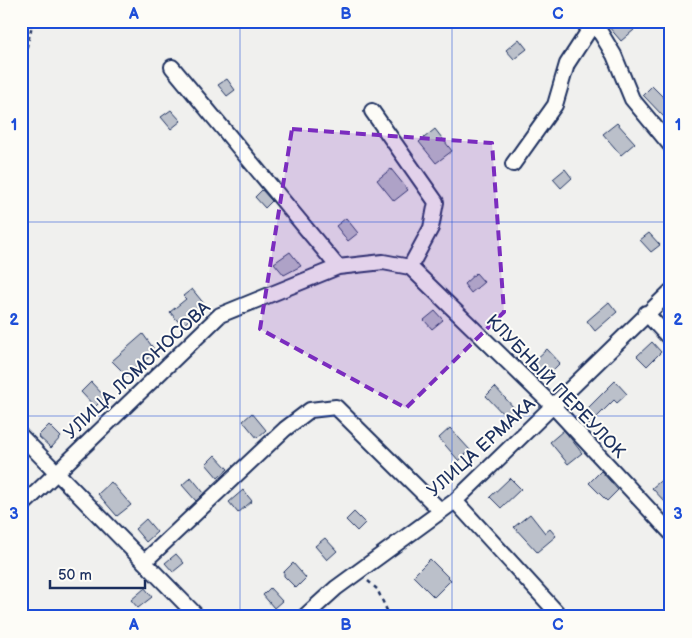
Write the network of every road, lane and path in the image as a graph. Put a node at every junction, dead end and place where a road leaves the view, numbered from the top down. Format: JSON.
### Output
{"nodes":[{"id":1,"x":33,"y":21,"type":"edge"},
{"id":2,"x":594,"y":22,"type":"edge"},
{"id":3,"x":172,"y":67,"type":"dead end"},
{"id":4,"x":21,"y":71,"type":"edge"},
{"id":5,"x":372,"y":111,"type":"dead end"},
{"id":6,"x":671,"y":146,"type":"edge"},
{"id":7,"x":513,"y":164,"type":"dead end"},
{"id":8,"x":338,"y":267,"type":"junction"},
{"id":9,"x":410,"y":267,"type":"junction"},
{"id":10,"x":671,"y":290,"type":"edge"},
{"id":11,"x":646,"y":313,"type":"junction"},
{"id":12,"x":671,"y":340,"type":"edge"},
{"id":13,"x":553,"y":406,"type":"junction"},
{"id":14,"x":21,"y":436,"type":"edge"},
{"id":15,"x":57,"y":472,"type":"junction"},
{"id":16,"x":455,"y":501,"type":"junction"},
{"id":17,"x":21,"y":508,"type":"edge"},
{"id":18,"x":440,"y":510,"type":"junction"},
{"id":19,"x":671,"y":534,"type":"edge"},
{"id":20,"x":144,"y":562,"type":"junction"},
{"id":21,"x":357,"y":572,"type":"junction"},
{"id":22,"x":556,"y":615,"type":"edge"},
{"id":23,"x":198,"y":617,"type":"edge"},
{"id":24,"x":304,"y":617,"type":"edge"},
{"id":25,"x":390,"y":617,"type":"edge"}],
"edges":[{"from":1,"to":4,"type":"path"},
{"from":2,"to":6,"type":"street"},
{"from":2,"to":7,"type":"street"},
{"from":3,"to":8,"type":"street"},
{"from":5,"to":9,"type":"street"},
{"from":8,"to":9,"type":"street","name":"УЛИЦА ЛОМОНОСОВА"},
{"from":8,"to":15,"type":"street","name":"УЛИЦА ЛОМОНОСОВА"},
{"from":9,"to":13,"type":"street","name":"КЛУБНЫЙ ПЕРЕУЛОК"},
{"from":10,"to":11,"type":"street","name":"УЛИЦА ЕРМАКА"},
{"from":11,"to":12,"type":"street"},
{"from":11,"to":13,"type":"street","name":"УЛИЦА ЕРМАКА"},
{"from":13,"to":16,"type":"street","name":"УЛИЦА ЕРМАКА"},
{"from":13,"to":19,"type":"street","name":"КЛУБНЫЙ ПЕРЕУЛОК"},
{"from":14,"to":15,"type":"street"},
{"from":15,"to":17,"type":"street","name":"УЛИЦА ЛОМОНОСОВА"},
{"from":15,"to":20,"type":"street"},
{"from":16,"to":18,"type":"street","name":"УЛИЦА ЕРМАКА"},
{"from":16,"to":22,"type":"street"},
{"from":18,"to":20,"type":"street"},
{"from":18,"to":21,"type":"street","name":"УЛИЦА ЕРМАКА"},
{"from":20,"to":23,"type":"street"},
{"from":21,"to":24,"type":"street","name":"УЛИЦА ЕРМАКА"},
{"from":21,"to":25,"type":"path"}]}
